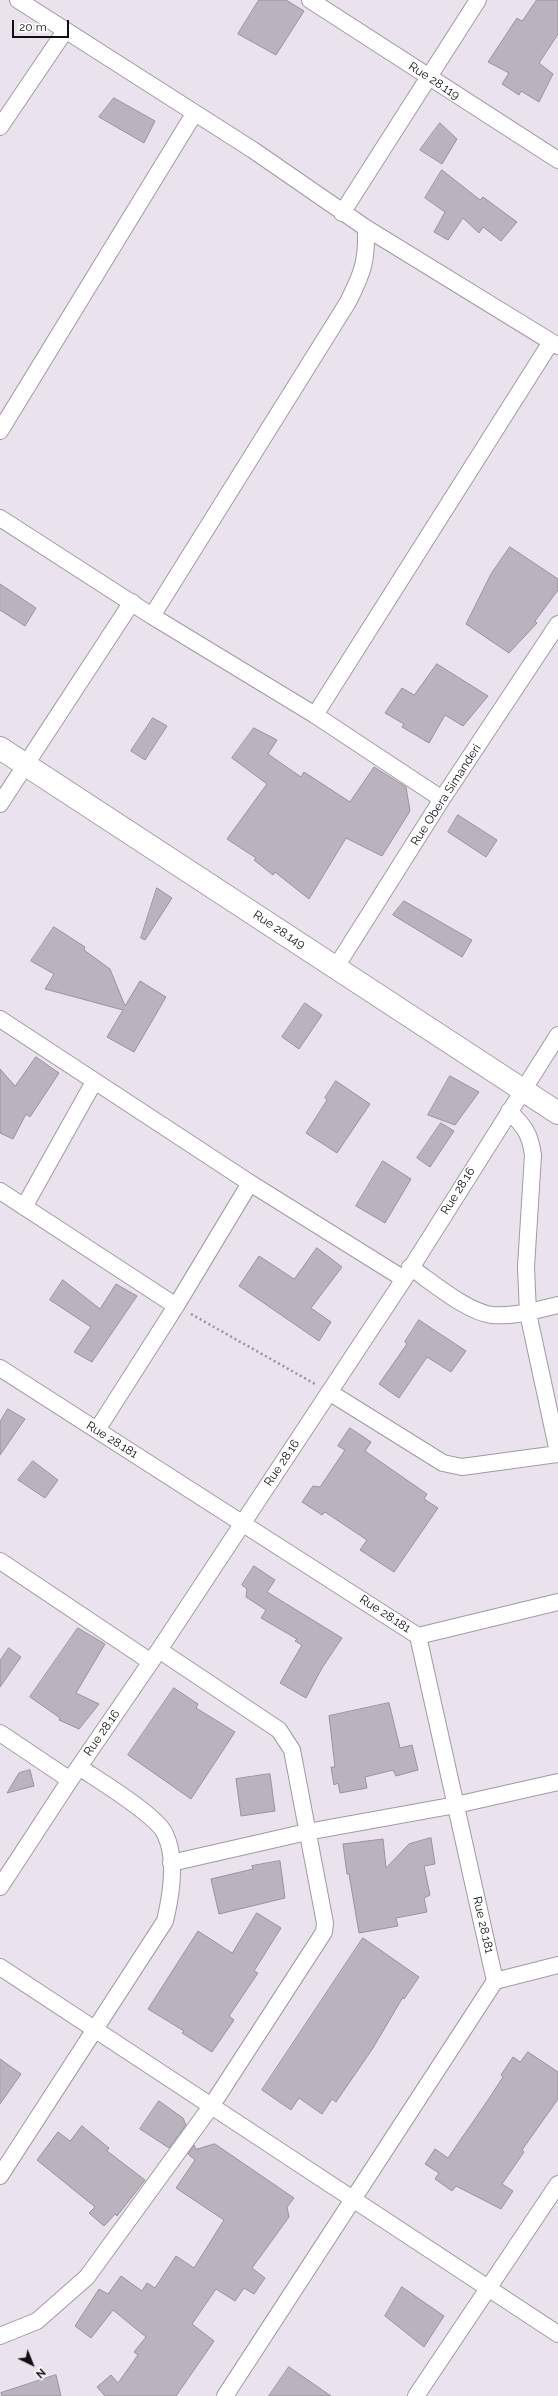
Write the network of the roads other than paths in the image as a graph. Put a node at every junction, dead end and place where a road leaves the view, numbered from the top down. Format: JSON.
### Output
{"nodes":[{"id":1,"x":18,"y":0,"type":"edge"},
{"id":2,"x":310,"y":0,"type":"edge"},
{"id":3,"x":478,"y":0,"type":"edge"},
{"id":4,"x":65,"y":31,"type":"junction"},
{"id":5,"x":428,"y":78,"type":"junction"},
{"id":6,"x":194,"y":114,"type":"junction"},
{"id":7,"x":0,"y":127,"type":"edge"},
{"id":8,"x":558,"y":160,"type":"edge"},
{"id":9,"x":342,"y":212,"type":"junction"},
{"id":10,"x":366,"y":228,"type":"junction"},
{"id":11,"x":555,"y":344,"type":"edge"},
{"id":12,"x":0,"y":431,"type":"edge"},
{"id":13,"x":0,"y":518,"type":"edge"},
{"id":14,"x":132,"y":602,"type":"junction"},
{"id":15,"x":152,"y":616,"type":"junction"},
{"id":16,"x":558,"y":624,"type":"edge"},
{"id":17,"x":315,"y":715,"type":"junction"},
{"id":18,"x":0,"y":748,"type":"edge"},
{"id":19,"x":26,"y":765,"type":"junction"},
{"id":20,"x":442,"y":799,"type":"junction"},
{"id":21,"x":0,"y":804,"type":"edge"},
{"id":22,"x":336,"y":967,"type":"junction"},
{"id":23,"x":0,"y":1019,"type":"edge"},
{"id":24,"x":558,"y":1035,"type":"edge"},
{"id":25,"x":94,"y":1082,"type":"junction"},
{"id":26,"x":523,"y":1089,"type":"junction"},
{"id":27,"x":508,"y":1111,"type":"junction"},
{"id":28,"x":558,"y":1112,"type":"edge"},
{"id":29,"x":250,"y":1183,"type":"junction"},
{"id":30,"x":0,"y":1191,"type":"edge"},
{"id":31,"x":24,"y":1206,"type":"junction"},
{"id":32,"x":407,"y":1273,"type":"junction"},
{"id":33,"x":558,"y":1305,"type":"edge"},
{"id":34,"x":176,"y":1306,"type":"junction"},
{"id":35,"x":528,"y":1312,"type":"junction"},
{"id":36,"x":0,"y":1368,"type":"edge"},
{"id":37,"x":329,"y":1392,"type":"junction"},
{"id":38,"x":97,"y":1430,"type":"junction"},
{"id":39,"x":558,"y":1453,"type":"edge"},
{"id":40,"x":243,"y":1523,"type":"junction"},
{"id":41,"x":0,"y":1561,"type":"edge"},
{"id":42,"x":558,"y":1602,"type":"edge"},
{"id":43,"x":418,"y":1636,"type":"junction"},
{"id":44,"x":155,"y":1656,"type":"junction"},
{"id":45,"x":0,"y":1733,"type":"edge"},
{"id":46,"x":74,"y":1773,"type":"junction"},
{"id":47,"x":558,"y":1782,"type":"edge"},
{"id":48,"x":456,"y":1805,"type":"junction"},
{"id":49,"x":307,"y":1832,"type":"junction"},
{"id":50,"x":172,"y":1863,"type":"junction"},
{"id":51,"x":0,"y":1887,"type":"edge"},
{"id":52,"x":558,"y":1965,"type":"edge"},
{"id":53,"x":0,"y":1967,"type":"edge"},
{"id":54,"x":495,"y":1981,"type":"junction"},
{"id":55,"x":95,"y":2028,"type":"junction"},
{"id":56,"x":212,"y":2105,"type":"junction"},
{"id":57,"x":0,"y":2176,"type":"edge"},
{"id":58,"x":558,"y":2184,"type":"edge"},
{"id":59,"x":353,"y":2200,"type":"junction"},
{"id":60,"x":490,"y":2289,"type":"junction"},
{"id":61,"x":558,"y":2334,"type":"edge"},
{"id":62,"x":0,"y":2336,"type":"edge"},
{"id":63,"x":225,"y":2396,"type":"edge"},
{"id":64,"x":416,"y":2396,"type":"edge"}],
"edges":[{"from":1,"to":4,"type":"street"},
{"from":2,"to":5,"type":"street","name":"Rue 28.119"},
{"from":3,"to":5,"type":"street"},
{"from":4,"to":6,"type":"street"},
{"from":4,"to":7,"type":"street"},
{"from":5,"to":8,"type":"street","name":"Rue 28.119"},
{"from":5,"to":9,"type":"street"},
{"from":6,"to":9,"type":"street"},
{"from":6,"to":12,"type":"street"},
{"from":9,"to":10,"type":"street"},
{"from":10,"to":11,"type":"street"},
{"from":10,"to":15,"type":"street"},
{"from":11,"to":17,"type":"street"},
{"from":13,"to":14,"type":"street"},
{"from":14,"to":15,"type":"street"},
{"from":14,"to":19,"type":"street"},
{"from":15,"to":17,"type":"street"},
{"from":16,"to":20,"type":"street","name":"Rue Obera Simanderi"},
{"from":17,"to":20,"type":"street"},
{"from":18,"to":19,"type":"street","name":"Rue 28.149"},
{"from":19,"to":21,"type":"street"},
{"from":19,"to":22,"type":"street","name":"Rue 28.149"},
{"from":20,"to":22,"type":"street","name":"Rue Obera Simanderi"},
{"from":22,"to":26,"type":"street","name":"Rue 28.149"},
{"from":23,"to":25,"type":"street"},
{"from":24,"to":26,"type":"street","name":"Rue 28.16"},
{"from":25,"to":29,"type":"street"},
{"from":25,"to":31,"type":"street"},
{"from":26,"to":27,"type":"street","name":"Rue 28.16"},
{"from":26,"to":28,"type":"street","name":"Rue 28.149"},
{"from":27,"to":32,"type":"street","name":"Rue 28.16"},
{"from":27,"to":35,"type":"street"},
{"from":29,"to":32,"type":"street"},
{"from":29,"to":34,"type":"street"},
{"from":30,"to":31,"type":"street"},
{"from":31,"to":34,"type":"street"},
{"from":32,"to":35,"type":"street"},
{"from":32,"to":37,"type":"street","name":"Rue 28.16"},
{"from":33,"to":35,"type":"street"},
{"from":34,"to":38,"type":"street"},
{"from":35,"to":39,"type":"street"},
{"from":36,"to":38,"type":"street","name":"Rue 28.181"},
{"from":37,"to":39,"type":"street"},
{"from":37,"to":40,"type":"street","name":"Rue 28.16"},
{"from":38,"to":40,"type":"street","name":"Rue 28.181"},
{"from":40,"to":43,"type":"street","name":"Rue 28.181"},
{"from":40,"to":44,"type":"street","name":"Rue 28.16"},
{"from":41,"to":44,"type":"street"},
{"from":42,"to":43,"type":"street"},
{"from":43,"to":48,"type":"street","name":"Rue 28.181"},
{"from":44,"to":46,"type":"street","name":"Rue 28.16"},
{"from":44,"to":49,"type":"street"},
{"from":45,"to":46,"type":"street"},
{"from":46,"to":50,"type":"street"},
{"from":46,"to":51,"type":"street","name":"Rue 28.16"},
{"from":47,"to":48,"type":"street"},
{"from":48,"to":49,"type":"street"},
{"from":48,"to":54,"type":"street","name":"Rue 28.181"},
{"from":49,"to":50,"type":"street"},
{"from":49,"to":56,"type":"street"},
{"from":50,"to":55,"type":"street"},
{"from":52,"to":54,"type":"street"},
{"from":53,"to":55,"type":"street"},
{"from":54,"to":59,"type":"street"},
{"from":55,"to":56,"type":"street"},
{"from":55,"to":57,"type":"street"},
{"from":56,"to":59,"type":"street"},
{"from":56,"to":62,"type":"street"},
{"from":58,"to":60,"type":"street"},
{"from":59,"to":60,"type":"street"},
{"from":59,"to":63,"type":"street"},
{"from":60,"to":61,"type":"street"},
{"from":60,"to":64,"type":"street"}]}
